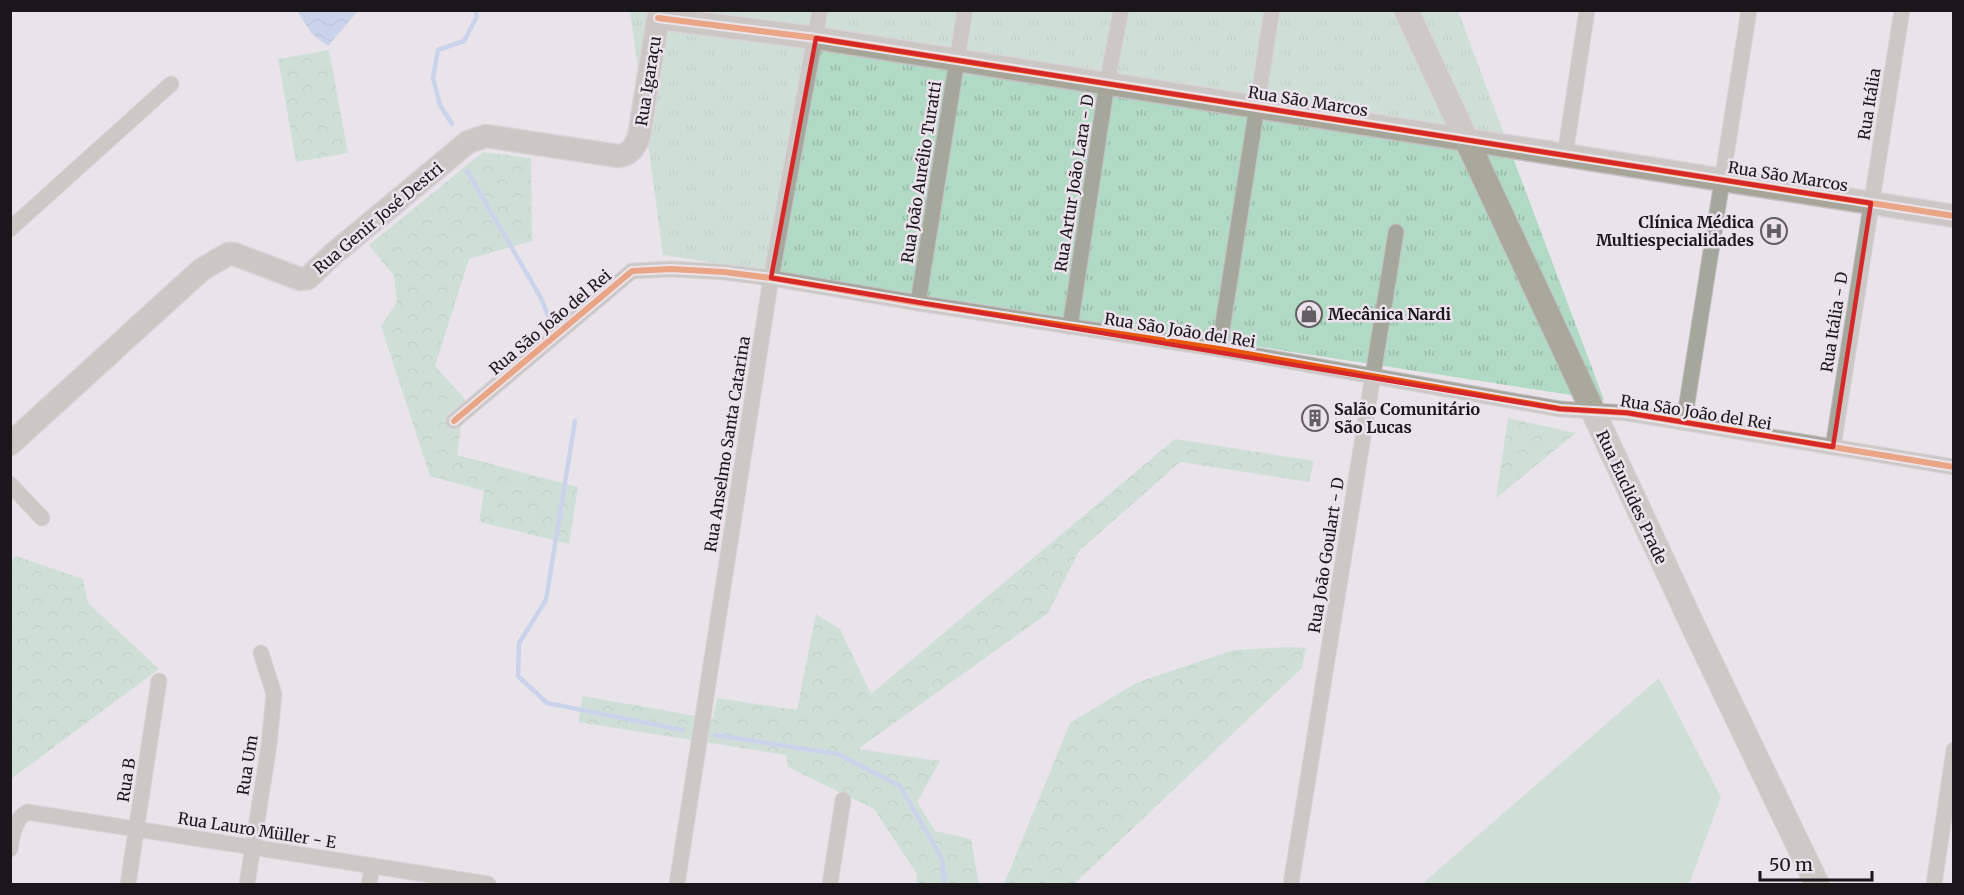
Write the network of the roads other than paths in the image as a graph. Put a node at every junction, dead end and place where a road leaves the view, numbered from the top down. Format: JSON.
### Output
{"nodes":[{"id":1,"x":820,"y":10,"type":"edge"},
{"id":2,"x":965,"y":10,"type":"edge"},
{"id":3,"x":1122,"y":10,"type":"edge"},
{"id":4,"x":1272,"y":10,"type":"edge"},
{"id":5,"x":1406,"y":10,"type":"edge"},
{"id":6,"x":1587,"y":10,"type":"edge"},
{"id":7,"x":1749,"y":10,"type":"edge"},
{"id":8,"x":1902,"y":10,"type":"edge"},
{"id":9,"x":658,"y":14,"type":"edge"},
{"id":10,"x":816,"y":38,"type":"junction"},
{"id":11,"x":957,"y":60,"type":"junction"},
{"id":12,"x":1107,"y":83,"type":"junction"},
{"id":13,"x":171,"y":84,"type":"dead end"},
{"id":14,"x":1257,"y":107,"type":"junction"},
{"id":15,"x":1467,"y":140,"type":"junction"},
{"id":16,"x":632,"y":151,"type":"joint"},
{"id":17,"x":1565,"y":155,"type":"junction"},
{"id":18,"x":1722,"y":180,"type":"junction"},
{"id":19,"x":1871,"y":203,"type":"junction"},
{"id":20,"x":1953,"y":216,"type":"edge"},
{"id":21,"x":10,"y":229,"type":"edge"},
{"id":22,"x":1396,"y":232,"type":"dead end"},
{"id":23,"x":771,"y":278,"type":"junction"},
{"id":24,"x":918,"y":303,"type":"junction"},
{"id":25,"x":1070,"y":327,"type":"junction"},
{"id":26,"x":1219,"y":349,"type":"junction"},
{"id":27,"x":1373,"y":377,"type":"junction"},
{"id":28,"x":1593,"y":412,"type":"junction"},
{"id":29,"x":454,"y":422,"type":"dead end"},
{"id":30,"x":1684,"y":422,"type":"junction"},
{"id":31,"x":10,"y":444,"type":"edge"},
{"id":32,"x":1833,"y":447,"type":"junction"},
{"id":33,"x":1953,"y":467,"type":"edge"},
{"id":34,"x":10,"y":484,"type":"edge"},
{"id":35,"x":42,"y":518,"type":"dead end"},
{"id":36,"x":261,"y":652,"type":"dead end"},
{"id":37,"x":159,"y":681,"type":"dead end"},
{"id":38,"x":1953,"y":750,"type":"edge"},
{"id":39,"x":1950,"y":793,"type":"edge"},
{"id":40,"x":843,"y":800,"type":"dead end"},
{"id":41,"x":136,"y":828,"type":"junction"},
{"id":42,"x":10,"y":849,"type":"edge"},
{"id":43,"x":251,"y":849,"type":"junction"},
{"id":44,"x":372,"y":867,"type":"junction"},
{"id":45,"x":128,"y":885,"type":"edge"},
{"id":46,"x":247,"y":885,"type":"edge"},
{"id":47,"x":369,"y":885,"type":"edge"},
{"id":48,"x":488,"y":885,"type":"edge"},
{"id":49,"x":676,"y":885,"type":"edge"},
{"id":50,"x":830,"y":885,"type":"edge"},
{"id":51,"x":1291,"y":885,"type":"edge"},
{"id":52,"x":1817,"y":885,"type":"edge"},
{"id":53,"x":1934,"y":885,"type":"edge"}],
"edges":[{"from":1,"to":10,"type":"street","name":"Rua Anselmo Santa Catarina"},
{"from":2,"to":11,"type":"street","name":"Rua João Aurélio Turatti"},
{"from":3,"to":12,"type":"street","name":"Rua Artur João Lara - D"},
{"from":4,"to":14,"type":"street"},
{"from":5,"to":15,"type":"main road","name":"Rua Euclides Prade"},
{"from":6,"to":17,"type":"street"},
{"from":7,"to":18,"type":"street"},
{"from":8,"to":19,"type":"street","name":"Rua Itália"},
{"from":9,"to":10,"type":"street","name":"Rua São Marcos"},
{"from":9,"to":16,"type":"street","name":"Rua Igaraçu"},
{"from":10,"to":11,"type":"street","name":"Rua São Marcos"},
{"from":10,"to":23,"type":"street","name":"Rua Anselmo Santa Catarina"},
{"from":11,"to":12,"type":"street","name":"Rua São Marcos"},
{"from":11,"to":24,"type":"street","name":"Rua João Aurélio Turatti"},
{"from":12,"to":14,"type":"street","name":"Rua São Marcos"},
{"from":12,"to":25,"type":"street","name":"Rua Artur João Lara - D"},
{"from":13,"to":21,"type":"street"},
{"from":14,"to":15,"type":"street","name":"Rua São Marcos"},
{"from":14,"to":26,"type":"street"},
{"from":15,"to":17,"type":"street","name":"Rua São Marcos"},
{"from":15,"to":28,"type":"main road","name":"Rua Euclides Prade"},
{"from":16,"to":31,"type":"street","name":"Rua Genir José Destri"},
{"from":17,"to":18,"type":"street","name":"Rua São Marcos"},
{"from":18,"to":19,"type":"street","name":"Rua São Marcos"},
{"from":18,"to":30,"type":"street"},
{"from":19,"to":20,"type":"street","name":"Rua São Marcos"},
{"from":19,"to":32,"type":"street","name":"Rua Itália - D"},
{"from":22,"to":27,"type":"street","name":"Rua João Goulart - D"},
{"from":23,"to":24,"type":"street","name":"Rua São João del Rei"},
{"from":23,"to":29,"type":"street","name":"Rua São João del Rei"},
{"from":23,"to":49,"type":"street","name":"Rua Anselmo Santa Catarina"},
{"from":24,"to":25,"type":"street","name":"Rua São João del Rei"},
{"from":25,"to":26,"type":"street","name":"Rua São João del Rei"},
{"from":26,"to":27,"type":"street","name":"Rua São João del Rei"},
{"from":27,"to":28,"type":"street","name":"Rua São João del Rei"},
{"from":27,"to":51,"type":"street","name":"Rua João Goulart - D"},
{"from":28,"to":30,"type":"street","name":"Rua São João del Rei"},
{"from":28,"to":52,"type":"main road","name":"Rua Euclides Prade"},
{"from":30,"to":32,"type":"street","name":"Rua São João del Rei"},
{"from":32,"to":33,"type":"street","name":"Rua São João del Rei"},
{"from":34,"to":35,"type":"street"},
{"from":36,"to":43,"type":"street","name":"Rua Um"},
{"from":37,"to":41,"type":"street","name":"Rua B"},
{"from":38,"to":39,"type":"street"},
{"from":39,"to":53,"type":"street"},
{"from":40,"to":50,"type":"street"},
{"from":41,"to":42,"type":"street","name":"Rua Lauro Müller - E"},
{"from":41,"to":43,"type":"street","name":"Rua Lauro Müller - E"},
{"from":41,"to":45,"type":"street","name":"Rua B"},
{"from":43,"to":44,"type":"street","name":"Rua Lauro Müller - E"},
{"from":43,"to":46,"type":"street","name":"Rua Um"},
{"from":44,"to":47,"type":"street"},
{"from":44,"to":48,"type":"street","name":"Rua Lauro Müller - E"}]}
